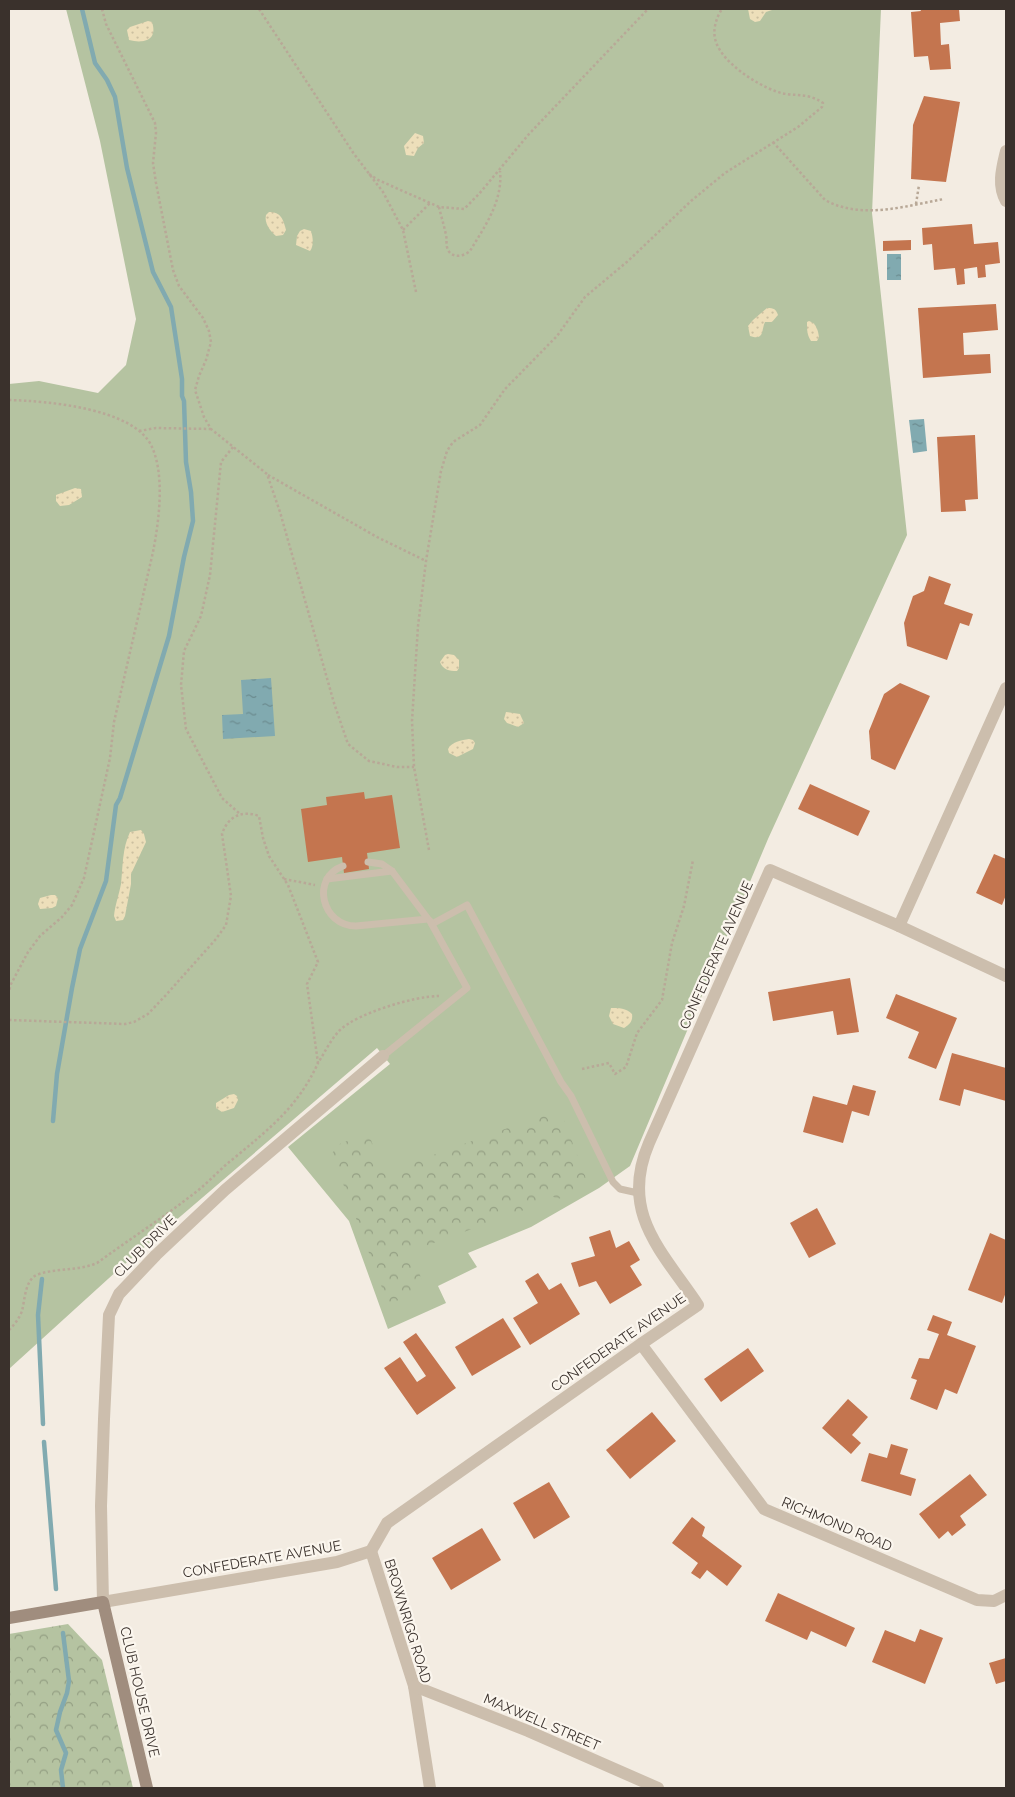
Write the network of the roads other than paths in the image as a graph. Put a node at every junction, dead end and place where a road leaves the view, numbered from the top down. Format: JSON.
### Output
{"nodes":[{"id":1,"x":1006,"y":152,"type":"edge"},
{"id":2,"x":1006,"y":201,"type":"edge"},
{"id":3,"x":1006,"y":688,"type":"edge"},
{"id":4,"x":368,"y":862,"type":"dead end"},
{"id":5,"x":343,"y":866,"type":"dead end"},
{"id":6,"x":392,"y":871,"type":"junction"},
{"id":7,"x":327,"y":879,"type":"junction"},
{"id":8,"x":430,"y":921,"type":"junction"},
{"id":9,"x":899,"y":926,"type":"junction"},
{"id":10,"x":1006,"y":976,"type":"edge"},
{"id":11,"x":383,"y":1056,"type":"joint"},
{"id":12,"x":638,"y":1192,"type":"junction"},
{"id":13,"x":641,"y":1344,"type":"junction"},
{"id":14,"x":371,"y":1552,"type":"junction"},
{"id":15,"x":1006,"y":1596,"type":"edge"},
{"id":16,"x":103,"y":1602,"type":"junction"},
{"id":17,"x":9,"y":1618,"type":"edge"},
{"id":18,"x":414,"y":1686,"type":"junction"},
{"id":19,"x":147,"y":1788,"type":"edge"},
{"id":20,"x":430,"y":1788,"type":"edge"},
{"id":21,"x":658,"y":1788,"type":"edge"}],
"edges":[{"from":1,"to":2,"type":"street"},
{"from":3,"to":9,"type":"street"},
{"from":4,"to":6,"type":"lane"},
{"from":5,"to":7,"type":"lane"},
{"from":6,"to":7,"type":"lane"},
{"from":6,"to":8,"type":"lane"},
{"from":7,"to":8,"type":"lane"},
{"from":8,"to":11,"type":"lane"},
{"from":8,"to":12,"type":"lane"},
{"from":9,"to":10,"type":"street"},
{"from":9,"to":12,"type":"street","name":"CONFEDERATE AVENUE"},
{"from":11,"to":16,"type":"street","name":"CLUB DRIVE"},
{"from":12,"to":13,"type":"street","name":"CONFEDERATE AVENUE"},
{"from":13,"to":14,"type":"street","name":"CONFEDERATE AVENUE"},
{"from":13,"to":15,"type":"street","name":"RICHMOND ROAD"},
{"from":14,"to":16,"type":"street","name":"CONFEDERATE AVENUE"},
{"from":14,"to":18,"type":"street","name":"BROWNRIGG ROAD"},
{"from":16,"to":17,"type":"street","name":"CONFEDERATE AVENUE"},
{"from":16,"to":19,"type":"street","name":"CLUB HOUSE DRIVE"},
{"from":18,"to":20,"type":"street","name":"BROWNRIGG ROAD"},
{"from":18,"to":21,"type":"street","name":"MAXWELL STREET"}]}
